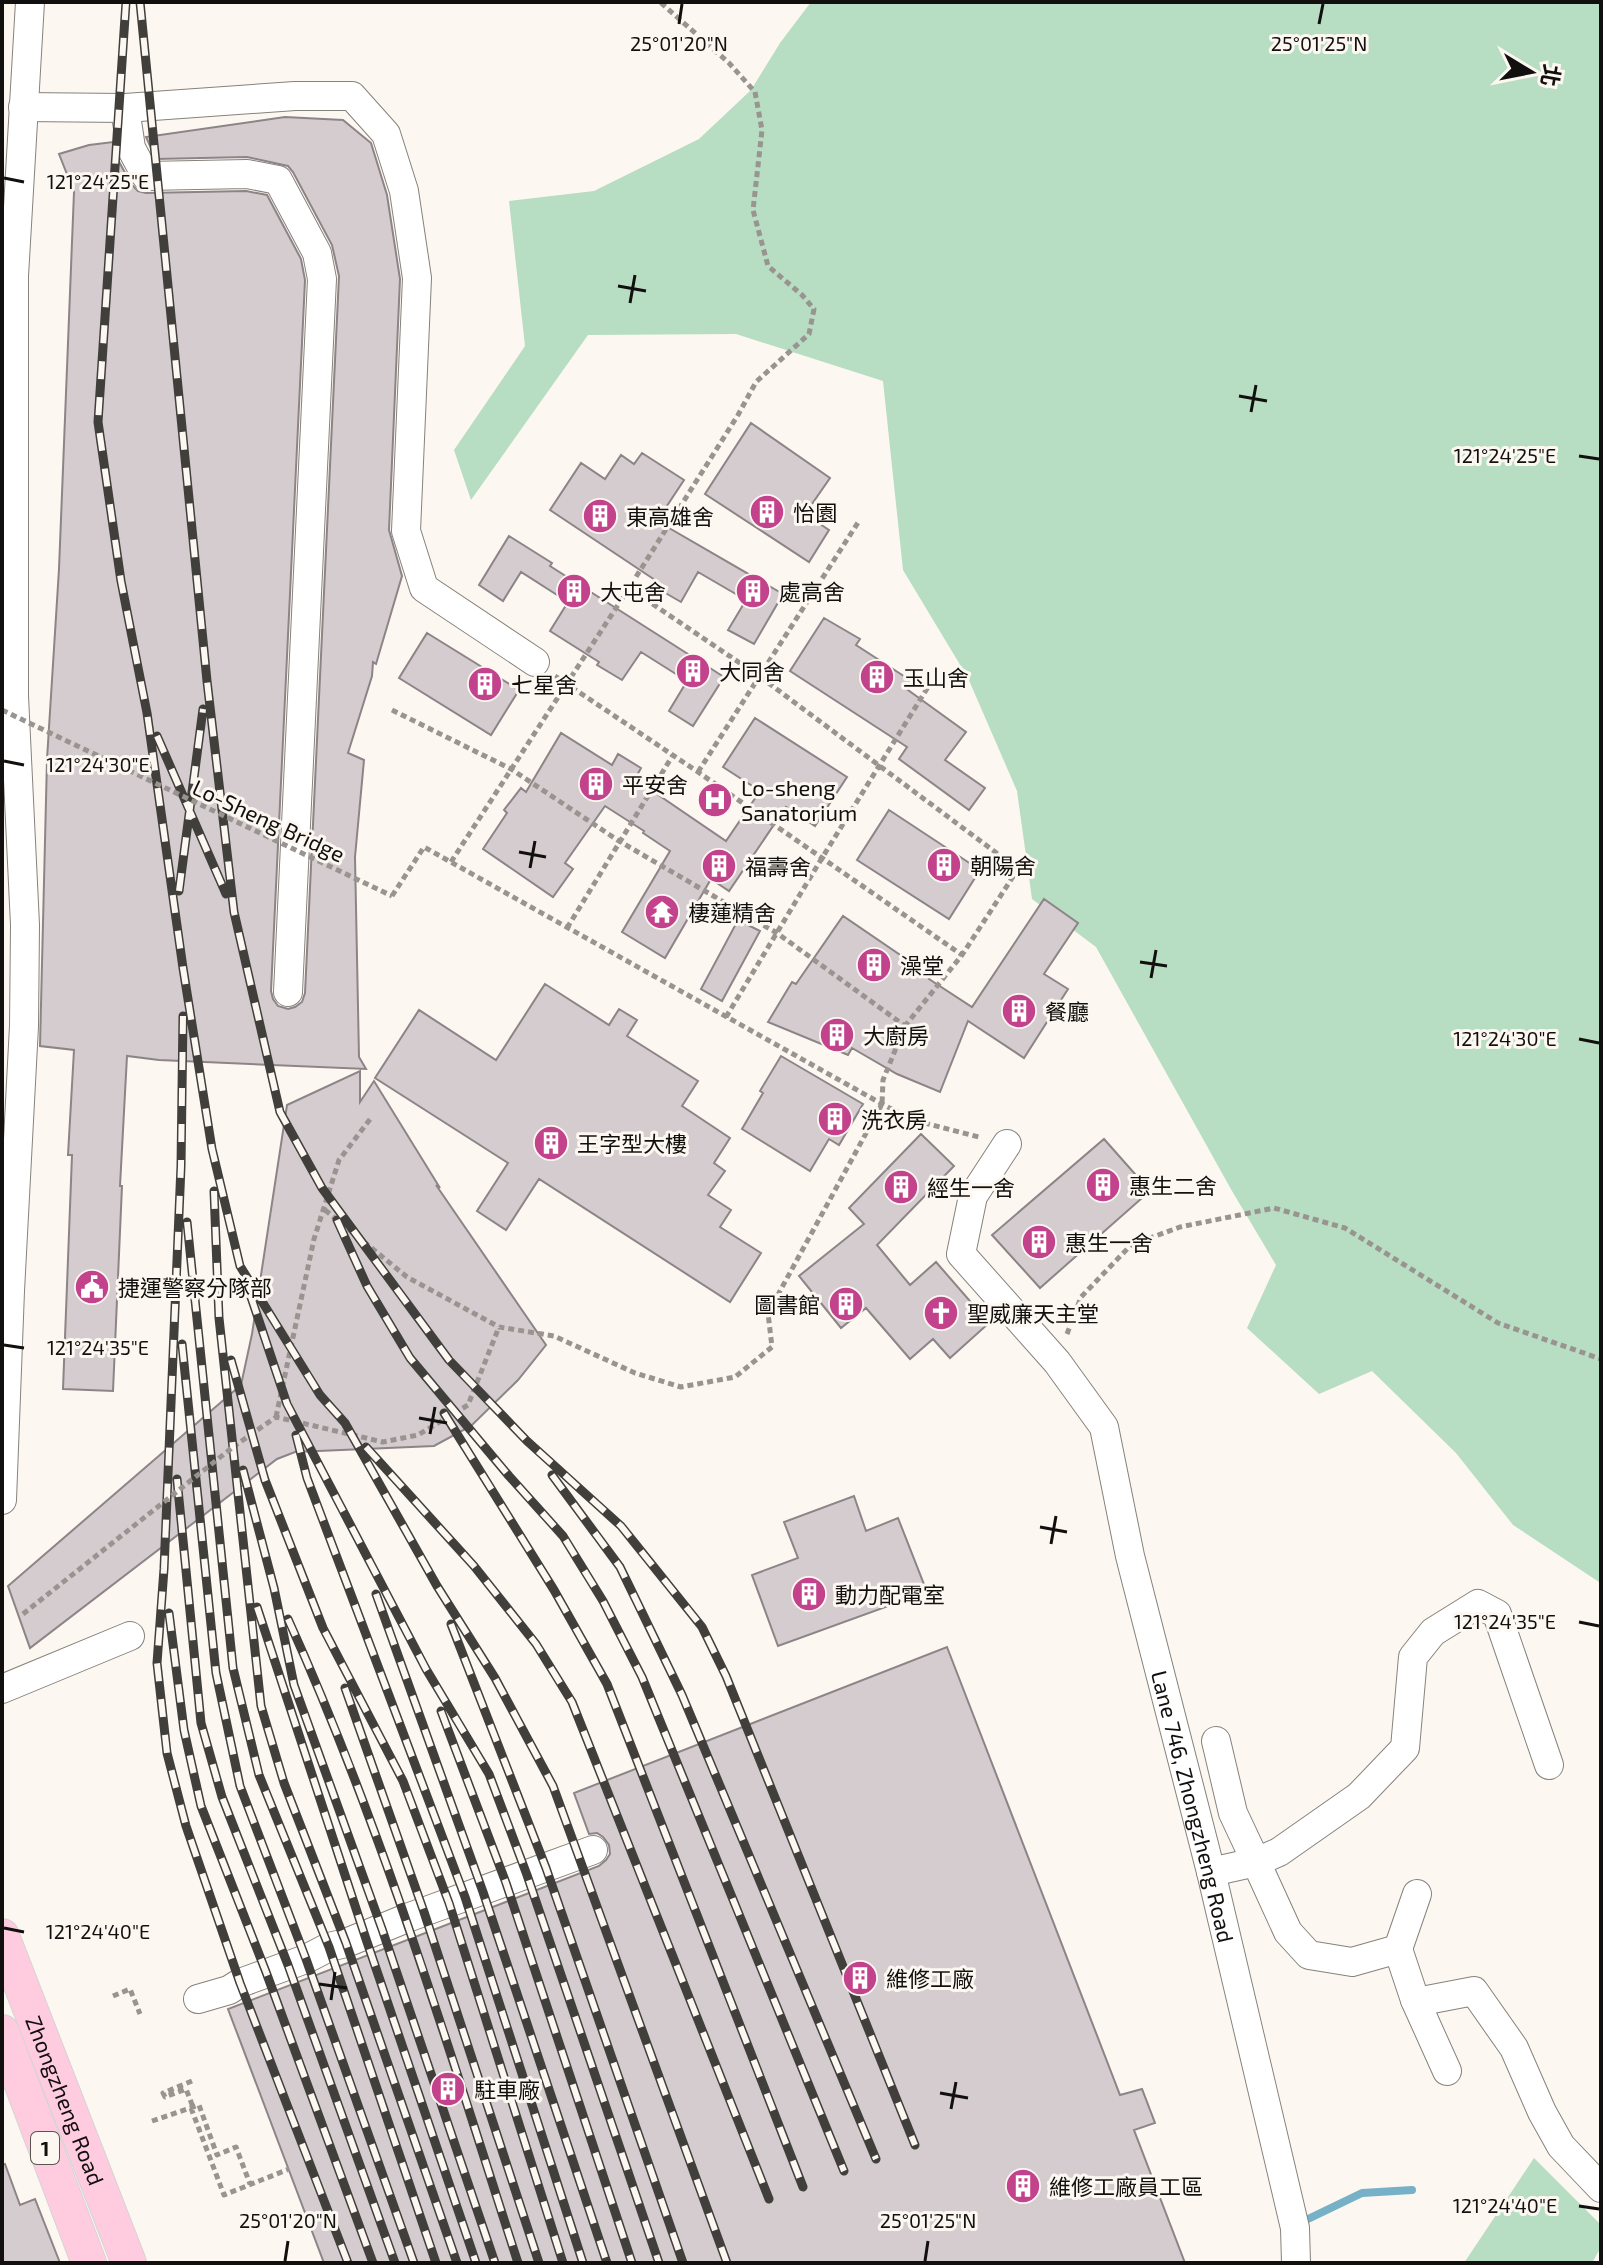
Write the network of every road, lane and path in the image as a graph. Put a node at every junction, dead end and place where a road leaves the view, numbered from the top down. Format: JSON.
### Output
{"nodes":[{"id":1,"x":30,"y":2,"type":"edge"},
{"id":2,"x":660,"y":2,"type":"edge"},
{"id":3,"x":23,"y":107,"type":"junction"},
{"id":4,"x":125,"y":108,"type":"junction"},
{"id":5,"x":859,"y":521,"type":"dead end"},
{"id":6,"x":629,"y":588,"type":"junction"},
{"id":7,"x":535,"y":662,"type":"joint"},
{"id":8,"x":759,"y":676,"type":"junction"},
{"id":9,"x":566,"y":684,"type":"junction"},
{"id":10,"x":928,"y":687,"type":"dead end"},
{"id":11,"x":2,"y":710,"type":"edge"},
{"id":12,"x":392,"y":710,"type":"dead end"},
{"id":13,"x":673,"y":755,"type":"junction"},
{"id":14,"x":879,"y":766,"type":"junction"},
{"id":15,"x":511,"y":769,"type":"junction"},
{"id":16,"x":698,"y":772,"type":"junction"},
{"id":17,"x":619,"y":841,"type":"junction"},
{"id":18,"x":822,"y":858,"type":"junction"},
{"id":19,"x":451,"y":862,"type":"junction"},
{"id":20,"x":567,"y":928,"type":"junction"},
{"id":21,"x":777,"y":933,"type":"junction"},
{"id":22,"x":962,"y":955,"type":"junction"},
{"id":23,"x":288,"y":992,"type":"dead end"},
{"id":24,"x":726,"y":1018,"type":"junction"},
{"id":25,"x":13,"y":1020,"type":"edge"},
{"id":26,"x":905,"y":1026,"type":"junction"},
{"id":27,"x":882,"y":1104,"type":"junction"},
{"id":28,"x":371,"y":1118,"type":"dead end"},
{"id":29,"x":1007,"y":1144,"type":"joint"},
{"id":30,"x":325,"y":1210,"type":"junction"},
{"id":31,"x":499,"y":1327,"type":"junction"},
{"id":32,"x":1601,"y":1359,"type":"edge"},
{"id":33,"x":1057,"y":1362,"type":"junction"},
{"id":34,"x":276,"y":1417,"type":"junction"},
{"id":35,"x":2,"y":1500,"type":"edge"},
{"id":36,"x":23,"y":1614,"type":"dead end"},
{"id":37,"x":130,"y":1636,"type":"dead end"},
{"id":38,"x":2,"y":1689,"type":"edge"},
{"id":39,"x":1216,"y":1741,"type":"dead end"},
{"id":40,"x":1549,"y":1765,"type":"dead end"},
{"id":41,"x":593,"y":1850,"type":"dead end"},
{"id":42,"x":1256,"y":1862,"type":"junction"},
{"id":43,"x":1211,"y":1872,"type":"junction"},
{"id":44,"x":1417,"y":1894,"type":"dead end"},
{"id":45,"x":2,"y":1936,"type":"edge"},
{"id":46,"x":1398,"y":1949,"type":"junction"},
{"id":47,"x":113,"y":1996,"type":"dead end"},
{"id":48,"x":198,"y":1999,"type":"dead end"},
{"id":49,"x":1415,"y":2000,"type":"junction"},
{"id":50,"x":140,"y":2014,"type":"dead end"},
{"id":51,"x":2,"y":2032,"type":"edge"},
{"id":52,"x":1447,"y":2071,"type":"dead end"},
{"id":53,"x":192,"y":2081,"type":"dead end"},
{"id":54,"x":13,"y":2096,"type":"edge"},
{"id":55,"x":194,"y":2106,"type":"junction"},
{"id":56,"x":152,"y":2121,"type":"dead end"},
{"id":57,"x":289,"y":2169,"type":"dead end"},
{"id":58,"x":250,"y":2184,"type":"junction"},
{"id":59,"x":1601,"y":2188,"type":"edge"},
{"id":60,"x":89,"y":2263,"type":"edge"},
{"id":61,"x":129,"y":2263,"type":"edge"},
{"id":62,"x":1296,"y":2263,"type":"edge"}],
"edges":[{"from":1,"to":3,"type":"lane"},
{"from":2,"to":6,"type":"path"},
{"from":3,"to":4,"type":"lane"},
{"from":3,"to":25,"type":"lane"},
{"from":4,"to":7,"type":"lane"},
{"from":4,"to":23,"type":"lane"},
{"from":5,"to":8,"type":"path"},
{"from":6,"to":8,"type":"path"},
{"from":6,"to":9,"type":"path"},
{"from":7,"to":9,"type":"path"},
{"from":8,"to":14,"type":"path"},
{"from":8,"to":16,"type":"path"},
{"from":9,"to":13,"type":"path"},
{"from":9,"to":15,"type":"path"},
{"from":10,"to":14,"type":"path"},
{"from":11,"to":19,"type":"path","name":"Lo-Sheng Bridge","bridge":true},
{"from":12,"to":15,"type":"path"},
{"from":13,"to":16,"type":"path"},
{"from":13,"to":17,"type":"path"},
{"from":14,"to":18,"type":"path"},
{"from":14,"to":22,"type":"path"},
{"from":15,"to":17,"type":"path"},
{"from":15,"to":19,"type":"path"},
{"from":16,"to":18,"type":"path"},
{"from":17,"to":20,"type":"path"},
{"from":17,"to":21,"type":"path"},
{"from":18,"to":21,"type":"path"},
{"from":18,"to":22,"type":"path"},
{"from":19,"to":20,"type":"path"},
{"from":20,"to":24,"type":"path"},
{"from":21,"to":24,"type":"path"},
{"from":21,"to":26,"type":"path"},
{"from":22,"to":26,"type":"path"},
{"from":24,"to":27,"type":"path"},
{"from":25,"to":35,"type":"lane"},
{"from":26,"to":27,"type":"path"},
{"from":27,"to":29,"type":"path"},
{"from":27,"to":31,"type":"path"},
{"from":28,"to":30,"type":"path"},
{"from":29,"to":33,"type":"lane","name":"Lane 746, Zhongzheng Road"},
{"from":30,"to":31,"type":"path"},
{"from":30,"to":34,"type":"path"},
{"from":31,"to":34,"type":"path"},
{"from":32,"to":33,"type":"path"},
{"from":33,"to":43,"type":"lane","name":"Lane 746, Zhongzheng Road"},
{"from":34,"to":36,"type":"path","bridge":true},
{"from":37,"to":38,"type":"lane"},
{"from":39,"to":42,"type":"lane"},
{"from":40,"to":42,"type":"lane"},
{"from":41,"to":48,"type":"lane"},
{"from":42,"to":43,"type":"lane"},
{"from":42,"to":46,"type":"lane"},
{"from":43,"to":62,"type":"lane","name":"Lane 746, Zhongzheng Road"},
{"from":44,"to":46,"type":"lane"},
{"from":45,"to":61,"type":"main road","name":"Zhongzheng Road","number":"1"},
{"from":46,"to":49,"type":"lane"},
{"from":47,"to":50,"type":"path"},
{"from":49,"to":52,"type":"lane"},
{"from":49,"to":59,"type":"lane"},
{"from":51,"to":54,"type":"main road","name":"Zhongzheng Road","number":"1"},
{"from":53,"to":55,"type":"path"},
{"from":54,"to":60,"type":"main road","name":"Zhongzheng Road","number":"1"},
{"from":55,"to":56,"type":"path"},
{"from":55,"to":58,"type":"path"},
{"from":55,"to":58,"type":"path"},
{"from":57,"to":58,"type":"path"}]}
